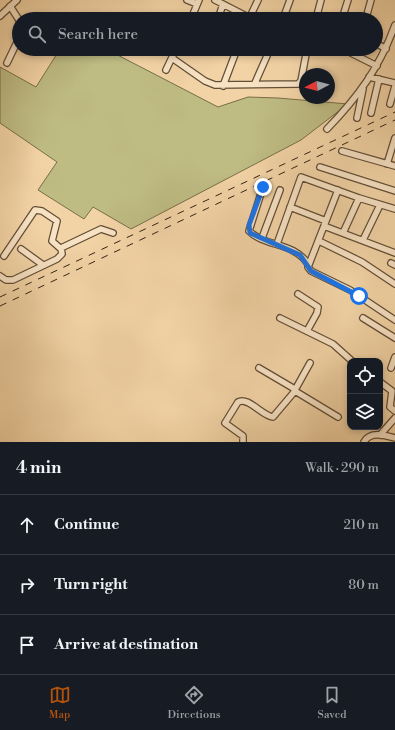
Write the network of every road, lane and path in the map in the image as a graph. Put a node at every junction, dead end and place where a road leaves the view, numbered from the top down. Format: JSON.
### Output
{"nodes":[{"id":1,"x":186,"y":0,"type":"edge"},
{"id":2,"x":215,"y":0,"type":"edge"},
{"id":3,"x":258,"y":0,"type":"edge"},
{"id":4,"x":290,"y":0,"type":"edge"},
{"id":5,"x":321,"y":0,"type":"edge"},
{"id":6,"x":348,"y":0,"type":"edge"},
{"id":7,"x":371,"y":0,"type":"edge"},
{"id":8,"x":15,"y":1,"type":"edge"},
{"id":9,"x":198,"y":2,"type":"edge"},
{"id":10,"x":223,"y":4,"type":"junction"},
{"id":11,"x":10,"y":6,"type":"junction"},
{"id":12,"x":14,"y":12,"type":"edge"},
{"id":13,"x":193,"y":12,"type":"edge"},
{"id":14,"x":220,"y":12,"type":"edge"},
{"id":15,"x":238,"y":12,"type":"edge"},
{"id":16,"x":252,"y":12,"type":"edge"},
{"id":17,"x":286,"y":12,"type":"edge"},
{"id":18,"x":318,"y":12,"type":"edge"},
{"id":19,"x":344,"y":12,"type":"edge"},
{"id":20,"x":368,"y":12,"type":"edge"},
{"id":21,"x":0,"y":16,"type":"edge"},
{"id":22,"x":395,"y":25,"type":"edge"},
{"id":23,"x":383,"y":47,"type":"edge"},
{"id":24,"x":386,"y":49,"type":"junction"},
{"id":25,"x":12,"y":53,"type":"edge"},
{"id":26,"x":383,"y":55,"type":"edge"},
{"id":27,"x":234,"y":56,"type":"edge"},
{"id":28,"x":267,"y":56,"type":"edge"},
{"id":29,"x":306,"y":56,"type":"edge"},
{"id":30,"x":357,"y":56,"type":"edge"},
{"id":31,"x":382,"y":56,"type":"edge"},
{"id":32,"x":172,"y":58,"type":"joint"},
{"id":33,"x":7,"y":63,"type":"dead end"},
{"id":34,"x":377,"y":66,"type":"junction"},
{"id":35,"x":166,"y":70,"type":"dead end"},
{"id":36,"x":370,"y":77,"type":"junction"},
{"id":37,"x":379,"y":79,"type":"junction"},
{"id":38,"x":255,"y":83,"type":"junction"},
{"id":39,"x":395,"y":85,"type":"edge"},
{"id":40,"x":223,"y":86,"type":"junction"},
{"id":41,"x":364,"y":86,"type":"junction"},
{"id":42,"x":390,"y":104,"type":"dead end"},
{"id":43,"x":371,"y":113,"type":"dead end"},
{"id":44,"x":357,"y":118,"type":"dead end"},
{"id":45,"x":327,"y":129,"type":"dead end"},
{"id":46,"x":395,"y":138,"type":"edge"},
{"id":47,"x":342,"y":151,"type":"dead end"},
{"id":48,"x":392,"y":154,"type":"edge"},
{"id":49,"x":387,"y":164,"type":"junction"},
{"id":50,"x":395,"y":166,"type":"edge"},
{"id":51,"x":320,"y":167,"type":"dead end"},
{"id":52,"x":263,"y":187,"type":"dead end"},
{"id":53,"x":280,"y":190,"type":"dead end"},
{"id":54,"x":338,"y":190,"type":"junction"},
{"id":55,"x":395,"y":191,"type":"edge"},
{"id":56,"x":359,"y":198,"type":"junction"},
{"id":57,"x":380,"y":205,"type":"junction"},
{"id":58,"x":290,"y":207,"type":"junction"},
{"id":59,"x":395,"y":209,"type":"edge"},
{"id":60,"x":325,"y":223,"type":"junction"},
{"id":61,"x":343,"y":232,"type":"junction"},
{"id":62,"x":113,"y":233,"type":"dead end"},
{"id":63,"x":262,"y":238,"type":"junction"},
{"id":64,"x":318,"y":240,"type":"junction"},
{"id":65,"x":363,"y":240,"type":"junction"},
{"id":66,"x":277,"y":244,"type":"junction"},
{"id":67,"x":21,"y":249,"type":"dead end"},
{"id":68,"x":61,"y":249,"type":"junction"},
{"id":69,"x":395,"y":253,"type":"edge"},
{"id":70,"x":4,"y":256,"type":"dead end"},
{"id":71,"x":43,"y":264,"type":"junction"},
{"id":72,"x":308,"y":264,"type":"junction"},
{"id":73,"x":0,"y":276,"type":"edge"},
{"id":74,"x":395,"y":284,"type":"edge"},
{"id":75,"x":298,"y":294,"type":"dead end"},
{"id":76,"x":280,"y":318,"type":"dead end"},
{"id":77,"x":363,"y":318,"type":"dead end"},
{"id":78,"x":395,"y":320,"type":"edge"},
{"id":79,"x":308,"y":331,"type":"junction"},
{"id":80,"x":395,"y":338,"type":"edge"},
{"id":81,"x":395,"y":357,"type":"edge"},
{"id":82,"x":349,"y":358,"type":"edge"},
{"id":83,"x":310,"y":363,"type":"dead end"},
{"id":84,"x":259,"y":368,"type":"dead end"},
{"id":85,"x":391,"y":368,"type":"dead end"},
{"id":86,"x":383,"y":384,"type":"edge"},
{"id":87,"x":295,"y":390,"type":"junction"},
{"id":88,"x":395,"y":411,"type":"edge"},
{"id":89,"x":338,"y":417,"type":"dead end"},
{"id":90,"x":395,"y":418,"type":"edge"},
{"id":91,"x":380,"y":435,"type":"junction"},
{"id":92,"x":395,"y":438,"type":"edge"},
{"id":93,"x":242,"y":442,"type":"edge"},
{"id":94,"x":364,"y":442,"type":"edge"}],
"edges":[{"from":1,"to":9,"type":"street"},
{"from":2,"to":10,"type":"street"},
{"from":3,"to":16,"type":"street"},
{"from":4,"to":17,"type":"street"},
{"from":5,"to":18,"type":"street"},
{"from":6,"to":19,"type":"street"},
{"from":7,"to":20,"type":"street"},
{"from":8,"to":11,"type":"street"},
{"from":9,"to":13,"type":"street"},
{"from":10,"to":14,"type":"street"},
{"from":10,"to":15,"type":"street"},
{"from":11,"to":12,"type":"street"},
{"from":11,"to":21,"type":"street"},
{"from":22,"to":24,"type":"street"},
{"from":23,"to":24,"type":"street"},
{"from":24,"to":26,"type":"street"},
{"from":25,"to":33,"type":"street"},
{"from":27,"to":40,"type":"street"},
{"from":28,"to":38,"type":"street"},
{"from":29,"to":38,"type":"street"},
{"from":30,"to":34,"type":"street"},
{"from":31,"to":34,"type":"street"},
{"from":32,"to":35,"type":"street"},
{"from":32,"to":40,"type":"street"},
{"from":34,"to":36,"type":"street"},
{"from":36,"to":37,"type":"street"},
{"from":36,"to":41,"type":"street"},
{"from":37,"to":39,"type":"street"},
{"from":37,"to":43,"type":"street"},
{"from":38,"to":40,"type":"street"},
{"from":39,"to":42,"type":"street"},
{"from":41,"to":44,"type":"street"},
{"from":41,"to":45,"type":"street"},
{"from":46,"to":48,"type":"street"},
{"from":47,"to":49,"type":"street"},
{"from":48,"to":49,"type":"street"},
{"from":49,"to":50,"type":"street"},
{"from":51,"to":55,"type":"street"},
{"from":52,"to":63,"type":"street"},
{"from":53,"to":63,"type":"street"},
{"from":54,"to":56,"type":"street"},
{"from":54,"to":58,"type":"street"},
{"from":54,"to":60,"type":"street"},
{"from":56,"to":57,"type":"street"},
{"from":56,"to":61,"type":"street"},
{"from":57,"to":59,"type":"street"},
{"from":57,"to":65,"type":"street"},
{"from":58,"to":60,"type":"street"},
{"from":58,"to":66,"type":"street"},
{"from":60,"to":61,"type":"street"},
{"from":60,"to":64,"type":"street"},
{"from":61,"to":65,"type":"street"},
{"from":62,"to":68,"type":"street"},
{"from":63,"to":66,"type":"street"},
{"from":64,"to":72,"type":"street"},
{"from":64,"to":74,"type":"street"},
{"from":65,"to":69,"type":"street"},
{"from":66,"to":72,"type":"street"},
{"from":67,"to":71,"type":"street"},
{"from":68,"to":70,"type":"street"},
{"from":68,"to":71,"type":"street"},
{"from":71,"to":73,"type":"street"},
{"from":72,"to":78,"type":"street"},
{"from":75,"to":79,"type":"street"},
{"from":76,"to":79,"type":"street"},
{"from":77,"to":80,"type":"street"},
{"from":79,"to":82,"type":"street"},
{"from":81,"to":85,"type":"street"},
{"from":83,"to":87,"type":"street"},
{"from":84,"to":87,"type":"street"},
{"from":86,"to":88,"type":"street"},
{"from":87,"to":89,"type":"street"},
{"from":87,"to":93,"type":"street"},
{"from":90,"to":91,"type":"street"},
{"from":91,"to":92,"type":"street"},
{"from":91,"to":94,"type":"street"}]}
